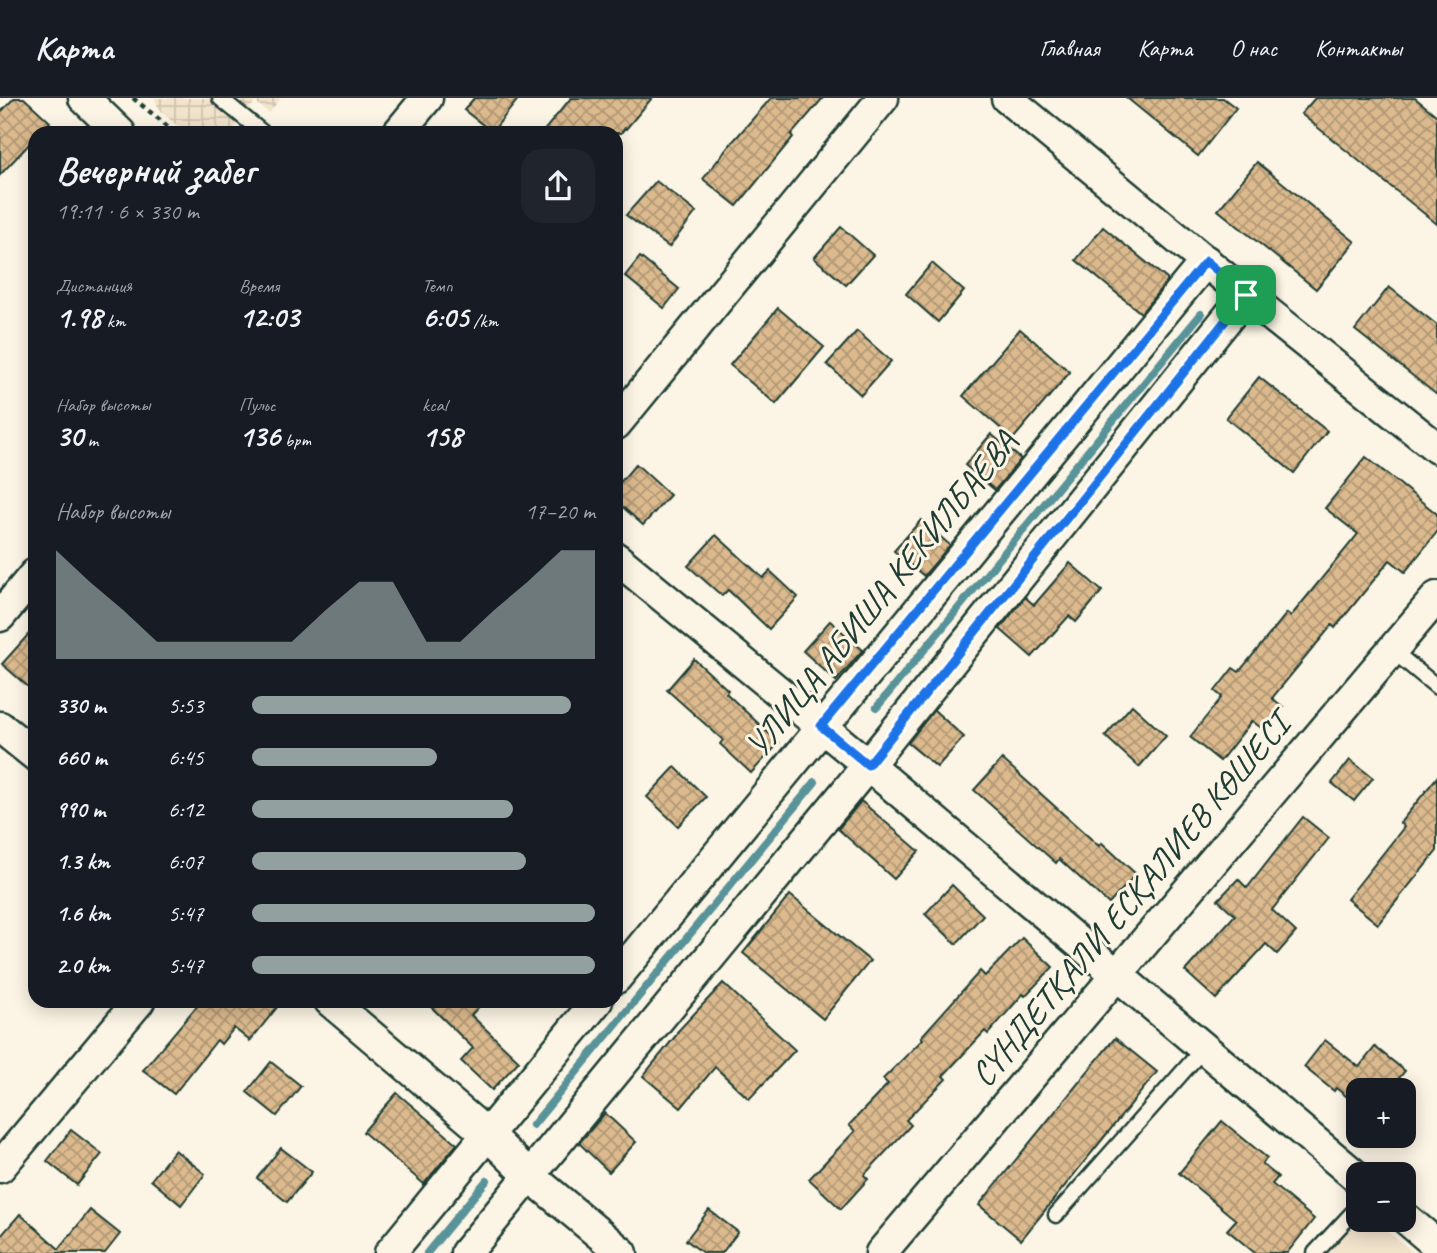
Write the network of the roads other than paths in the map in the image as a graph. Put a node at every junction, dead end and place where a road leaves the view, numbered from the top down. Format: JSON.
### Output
{"nodes":[{"id":1,"x":84,"y":98,"type":"edge"},
{"id":2,"x":220,"y":98,"type":"edge"},
{"id":3,"x":427,"y":98,"type":"edge"},
{"id":4,"x":883,"y":98,"type":"edge"},
{"id":5,"x":1007,"y":98,"type":"edge"},
{"id":6,"x":113,"y":126,"type":"edge"},
{"id":7,"x":254,"y":126,"type":"edge"},
{"id":8,"x":404,"y":126,"type":"edge"},
{"id":9,"x":1206,"y":261,"type":"junction"},
{"id":10,"x":1246,"y":295,"type":"junction"},
{"id":11,"x":623,"y":415,"type":"edge"},
{"id":12,"x":1437,"y":448,"type":"edge"},
{"id":13,"x":623,"y":564,"type":"edge"},
{"id":14,"x":28,"y":582,"type":"edge"},
{"id":15,"x":1437,"y":597,"type":"edge"},
{"id":16,"x":0,"y":616,"type":"edge"},
{"id":17,"x":1392,"y":650,"type":"junction"},
{"id":18,"x":1437,"y":687,"type":"edge"},
{"id":19,"x":821,"y":726,"type":"junction"},
{"id":20,"x":0,"y":727,"type":"edge"},
{"id":21,"x":28,"y":749,"type":"edge"},
{"id":22,"x":868,"y":765,"type":"junction"},
{"id":23,"x":623,"y":969,"type":"edge"},
{"id":24,"x":1117,"y":974,"type":"junction"},
{"id":25,"x":133,"y":1008,"type":"edge"},
{"id":26,"x":338,"y":1008,"type":"edge"},
{"id":27,"x":591,"y":1008,"type":"edge"},
{"id":28,"x":1204,"y":1048,"type":"junction"},
{"id":29,"x":488,"y":1135,"type":"junction"},
{"id":30,"x":0,"y":1167,"type":"edge"},
{"id":31,"x":1346,"y":1168,"type":"edge"},
{"id":32,"x":529,"y":1175,"type":"junction"},
{"id":33,"x":1056,"y":1215,"type":"dead end"},
{"id":34,"x":1346,"y":1220,"type":"edge"},
{"id":35,"x":1416,"y":1227,"type":"edge"},
{"id":36,"x":1437,"y":1245,"type":"edge"},
{"id":37,"x":390,"y":1253,"type":"edge"},
{"id":38,"x":466,"y":1253,"type":"edge"},
{"id":39,"x":622,"y":1253,"type":"edge"},
{"id":40,"x":881,"y":1253,"type":"edge"},
{"id":41,"x":1315,"y":1253,"type":"edge"}],
"edges":[{"from":1,"to":6,"type":"street"},
{"from":2,"to":7,"type":"lane"},
{"from":3,"to":8,"type":"street"},
{"from":4,"to":11,"type":"street"},
{"from":5,"to":9,"type":"street"},
{"from":9,"to":10,"type":"street"},
{"from":9,"to":19,"type":"street","name":"УЛИЦА АБИША КЕКИЛБАЕВА"},
{"from":10,"to":12,"type":"street"},
{"from":10,"to":22,"type":"street"},
{"from":13,"to":19,"type":"street"},
{"from":14,"to":16,"type":"street"},
{"from":15,"to":17,"type":"street","name":"СҮНДЕТҚАЛИ ЕСҚАЛИЕВ КӨШЕСІ"},
{"from":17,"to":18,"type":"lane"},
{"from":17,"to":24,"type":"street","name":"СҮНДЕТҚАЛИ ЕСҚАЛИЕВ КӨШЕСІ"},
{"from":19,"to":22,"type":"street"},
{"from":19,"to":23,"type":"street","name":"УЛИЦА АБИША КЕКИЛБАЕВА"},
{"from":20,"to":21,"type":"street"},
{"from":22,"to":24,"type":"street"},
{"from":22,"to":32,"type":"street"},
{"from":24,"to":28,"type":"street"},
{"from":24,"to":40,"type":"street","name":"СҮНДЕТҚАЛИ ЕСҚАЛИЕВ КӨШЕСІ"},
{"from":25,"to":30,"type":"street"},
{"from":26,"to":29,"type":"street"},
{"from":27,"to":29,"type":"street"},
{"from":28,"to":31,"type":"street"},
{"from":28,"to":33,"type":"lane"},
{"from":29,"to":32,"type":"street"},
{"from":29,"to":37,"type":"street"},
{"from":32,"to":38,"type":"street"},
{"from":32,"to":39,"type":"street"},
{"from":34,"to":41,"type":"lane"},
{"from":35,"to":36,"type":"street"}]}
